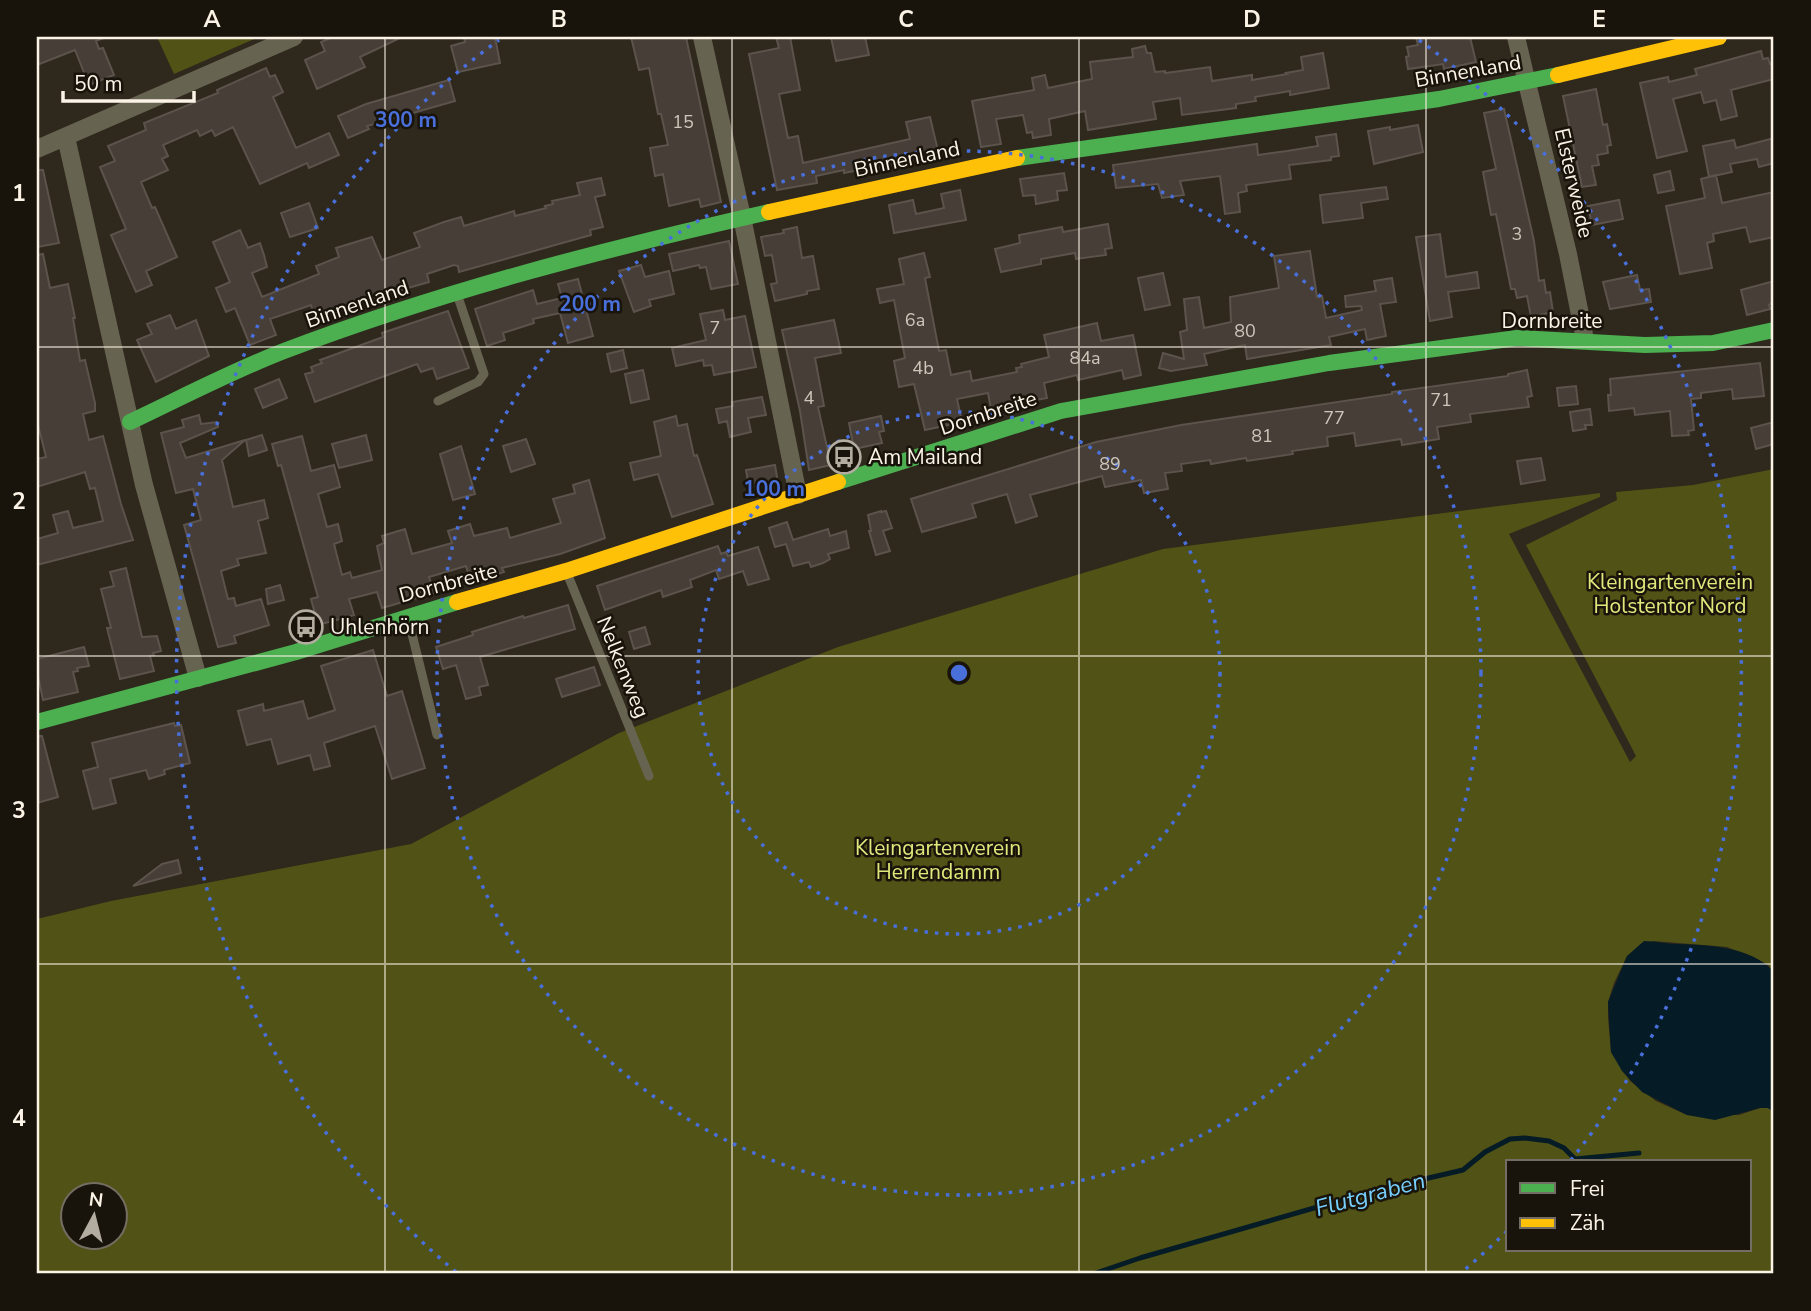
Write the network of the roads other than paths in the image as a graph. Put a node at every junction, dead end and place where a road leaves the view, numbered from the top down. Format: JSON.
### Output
{"nodes":[{"id":1,"x":294,"y":37,"type":"edge"},
{"id":2,"x":702,"y":37,"type":"edge"},
{"id":3,"x":1516,"y":37,"type":"edge"},
{"id":4,"x":1719,"y":37,"type":"edge"},
{"id":5,"x":1527,"y":82,"type":"junction"},
{"id":6,"x":66,"y":137,"type":"junction"},
{"id":7,"x":37,"y":149,"type":"edge"},
{"id":8,"x":742,"y":217,"type":"junction"},
{"id":9,"x":456,"y":293,"type":"junction"},
{"id":10,"x":1774,"y":330,"type":"edge"},
{"id":11,"x":1585,"y":340,"type":"junction"},
{"id":12,"x":438,"y":401,"type":"dead end"},
{"id":13,"x":130,"y":422,"type":"junction"},
{"id":14,"x":798,"y":495,"type":"junction"},
{"id":15,"x":566,"y":571,"type":"junction"},
{"id":16,"x":407,"y":616,"type":"junction"},
{"id":17,"x":198,"y":678,"type":"junction"},
{"id":18,"x":37,"y":722,"type":"edge"},
{"id":19,"x":437,"y":735,"type":"dead end"},
{"id":20,"x":649,"y":776,"type":"dead end"}],
"edges":[{"from":1,"to":6,"type":"street"},
{"from":2,"to":8,"type":"street"},
{"from":3,"to":5,"type":"street","name":"Elsterweide"},
{"from":4,"to":5,"type":"street","name":"Binnenland"},
{"from":5,"to":8,"type":"street","name":"Binnenland"},
{"from":5,"to":11,"type":"street","name":"Elsterweide"},
{"from":6,"to":7,"type":"street"},
{"from":6,"to":13,"type":"street"},
{"from":8,"to":9,"type":"street","name":"Binnenland"},
{"from":8,"to":14,"type":"street"},
{"from":9,"to":12,"type":"lane"},
{"from":9,"to":13,"type":"street","name":"Binnenland"},
{"from":10,"to":11,"type":"street","name":"Dornbreite"},
{"from":11,"to":14,"type":"street","name":"Dornbreite"},
{"from":13,"to":17,"type":"street"},
{"from":14,"to":15,"type":"street","name":"Dornbreite"},
{"from":15,"to":16,"type":"street","name":"Dornbreite"},
{"from":15,"to":20,"type":"lane","name":"Nelkenweg"},
{"from":16,"to":17,"type":"street","name":"Dornbreite"},
{"from":16,"to":19,"type":"lane"},
{"from":17,"to":18,"type":"street","name":"Dornbreite"}]}
